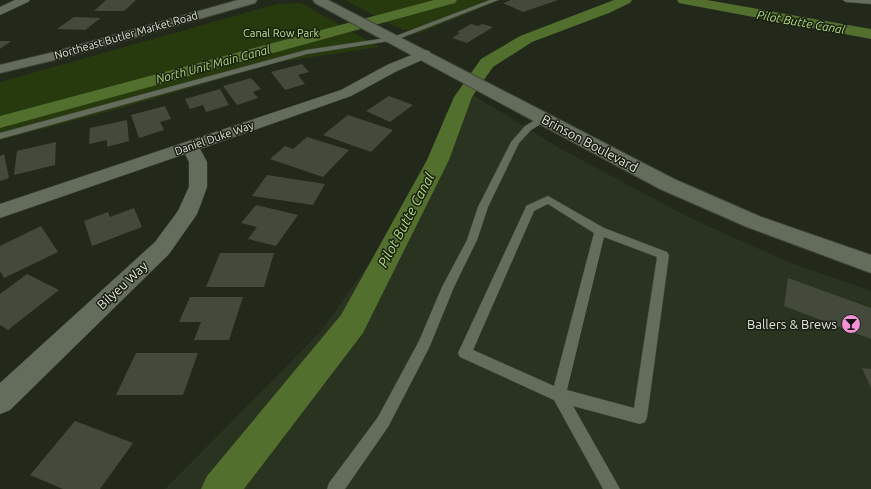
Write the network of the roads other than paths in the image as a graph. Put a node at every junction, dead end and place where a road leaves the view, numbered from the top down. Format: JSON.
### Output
{"nodes":[{"id":1,"x":24,"y":0,"type":"edge"},
{"id":2,"x":251,"y":0,"type":"edge"},
{"id":3,"x":319,"y":0,"type":"edge"},
{"id":4,"x":495,"y":0,"type":"edge"},
{"id":5,"x":846,"y":0,"type":"edge"},
{"id":6,"x":871,"y":2,"type":"edge"},
{"id":7,"x":3,"y":10,"type":"edge"},
{"id":8,"x":25,"y":14,"type":"dead end"},
{"id":9,"x":390,"y":37,"type":"junction"},
{"id":10,"x":424,"y":54,"type":"junction"},
{"id":11,"x":0,"y":69,"type":"edge"},
{"id":12,"x":544,"y":118,"type":"junction"},
{"id":13,"x":0,"y":136,"type":"edge"},
{"id":14,"x":190,"y":147,"type":"junction"},
{"id":15,"x":0,"y":211,"type":"edge"},
{"id":16,"x":600,"y":231,"type":"junction"},
{"id":17,"x":871,"y":264,"type":"edge"},
{"id":18,"x":559,"y":395,"type":"junction"},
{"id":19,"x":0,"y":401,"type":"edge"},
{"id":20,"x":335,"y":489,"type":"edge"},
{"id":21,"x":612,"y":489,"type":"edge"}],
"edges":[{"from":1,"to":7,"type":"street"},
{"from":2,"to":11,"type":"street","name":"Northeast Butler Market Road"},
{"from":3,"to":9,"type":"street","name":"Brinson Boulevard"},
{"from":4,"to":9,"type":"lane"},
{"from":5,"to":6,"type":"lane"},
{"from":7,"to":8,"type":"street"},
{"from":9,"to":10,"type":"street","name":"Brinson Boulevard"},
{"from":9,"to":13,"type":"lane"},
{"from":10,"to":12,"type":"street","name":"Brinson Boulevard"},
{"from":10,"to":14,"type":"street","name":"Daniel Duke Way"},
{"from":12,"to":17,"type":"street","name":"Brinson Boulevard"},
{"from":12,"to":20,"type":"lane"},
{"from":14,"to":15,"type":"street","name":"Daniel Duke Way"},
{"from":14,"to":19,"type":"street","name":"Bilyeu Way"},
{"from":16,"to":18,"type":"lane"},
{"from":16,"to":18,"type":"lane"},
{"from":16,"to":18,"type":"lane"},
{"from":18,"to":21,"type":"lane"}]}
